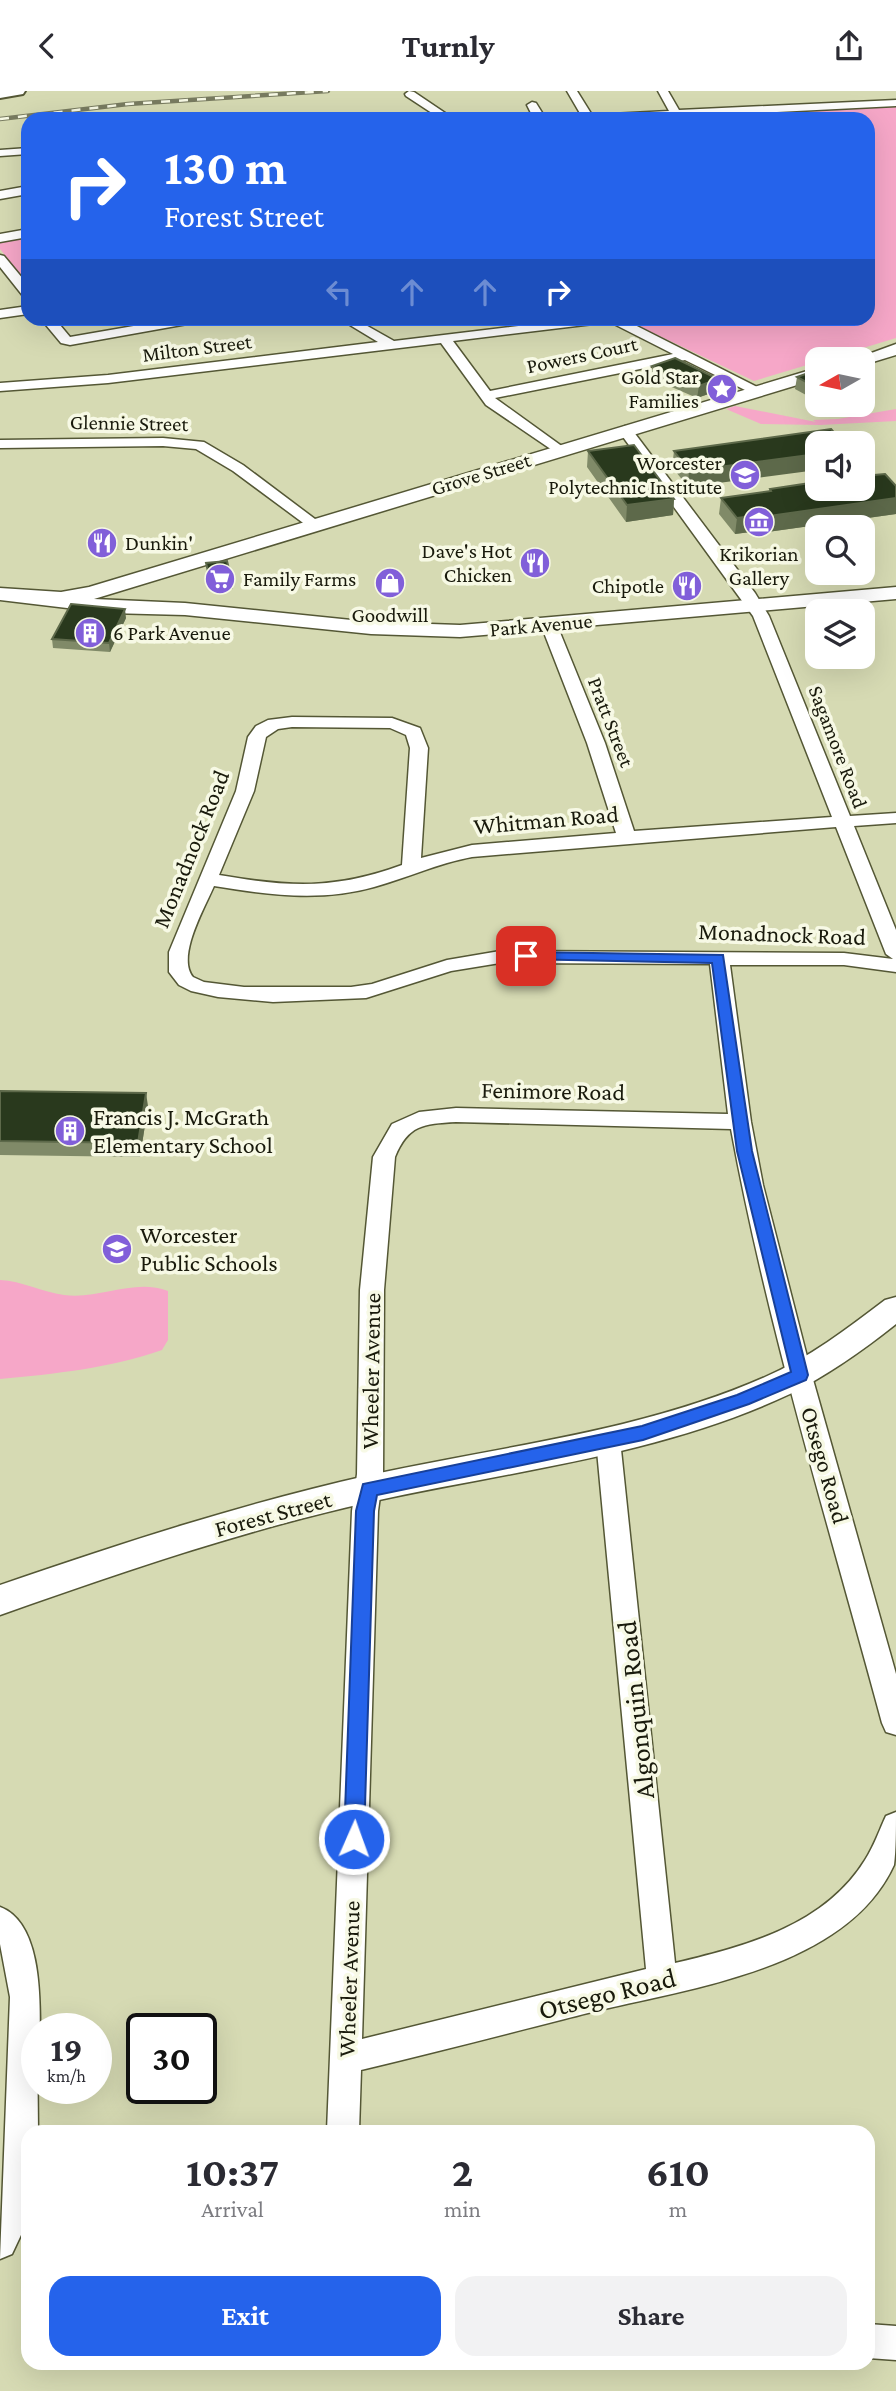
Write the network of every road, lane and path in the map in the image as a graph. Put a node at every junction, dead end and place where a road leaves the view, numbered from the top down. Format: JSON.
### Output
{"nodes":[{"id":1,"x":17,"y":91,"type":"edge"},
{"id":2,"x":572,"y":91,"type":"edge"},
{"id":3,"x":663,"y":91,"type":"edge"},
{"id":4,"x":1,"y":92,"type":"edge"},
{"id":5,"x":410,"y":94,"type":"dead end"},
{"id":6,"x":896,"y":103,"type":"edge"},
{"id":7,"x":532,"y":105,"type":"dead end"},
{"id":8,"x":437,"y":112,"type":"edge"},
{"id":9,"x":536,"y":112,"type":"edge"},
{"id":10,"x":584,"y":112,"type":"edge"},
{"id":11,"x":675,"y":112,"type":"edge"},
{"id":12,"x":716,"y":112,"type":"edge"},
{"id":13,"x":21,"y":152,"type":"edge"},
{"id":14,"x":0,"y":153,"type":"edge"},
{"id":15,"x":21,"y":191,"type":"edge"},
{"id":16,"x":0,"y":195,"type":"edge"},
{"id":17,"x":21,"y":234,"type":"edge"},
{"id":18,"x":0,"y":238,"type":"edge"},
{"id":19,"x":0,"y":259,"type":"edge"},
{"id":20,"x":21,"y":284,"type":"edge"},
{"id":21,"x":21,"y":311,"type":"edge"},
{"id":22,"x":0,"y":314,"type":"edge"},
{"id":23,"x":54,"y":326,"type":"edge"},
{"id":24,"x":136,"y":326,"type":"edge"},
{"id":25,"x":358,"y":326,"type":"edge"},
{"id":26,"x":546,"y":326,"type":"edge"},
{"id":27,"x":628,"y":326,"type":"edge"},
{"id":28,"x":444,"y":338,"type":"junction"},
{"id":29,"x":392,"y":345,"type":"junction"},
{"id":30,"x":896,"y":349,"type":"edge"},
{"id":31,"x":687,"y":355,"type":"junction"},
{"id":32,"x":875,"y":356,"type":"edge"},
{"id":33,"x":805,"y":377,"type":"edge"},
{"id":34,"x":0,"y":387,"type":"edge"},
{"id":35,"x":758,"y":391,"type":"junction"},
{"id":36,"x":485,"y":396,"type":"junction"},
{"id":37,"x":625,"y":430,"type":"junction"},
{"id":38,"x":0,"y":444,"type":"edge"},
{"id":39,"x":558,"y":450,"type":"junction"},
{"id":40,"x":315,"y":525,"type":"junction"},
{"id":41,"x":0,"y":576,"type":"edge"},
{"id":42,"x":146,"y":576,"type":"junction"},
{"id":43,"x":98,"y":591,"type":"junction"},
{"id":44,"x":896,"y":593,"type":"edge"},
{"id":45,"x":0,"y":594,"type":"edge"},
{"id":46,"x":41,"y":598,"type":"junction"},
{"id":47,"x":755,"y":606,"type":"junction"},
{"id":48,"x":185,"y":609,"type":"junction"},
{"id":49,"x":549,"y":625,"type":"junction"},
{"id":50,"x":896,"y":818,"type":"edge"},
{"id":51,"x":843,"y":822,"type":"junction"},
{"id":52,"x":627,"y":837,"type":"junction"},
{"id":53,"x":411,"y":867,"type":"junction"},
{"id":54,"x":208,"y":879,"type":"junction"},
{"id":55,"x":896,"y":954,"type":"edge"},
{"id":56,"x":719,"y":958,"type":"junction"},
{"id":57,"x":896,"y":966,"type":"edge"},
{"id":58,"x":740,"y":1122,"type":"junction"},
{"id":59,"x":384,"y":1157,"type":"joint"},
{"id":60,"x":896,"y":1308,"type":"edge"},
{"id":61,"x":800,"y":1375,"type":"junction"},
{"id":62,"x":608,"y":1440,"type":"junction"},
{"id":63,"x":369,"y":1489,"type":"junction"},
{"id":64,"x":0,"y":1600,"type":"edge"},
{"id":65,"x":896,"y":1723,"type":"edge"},
{"id":66,"x":896,"y":1825,"type":"edge"},
{"id":67,"x":0,"y":1921,"type":"edge"},
{"id":68,"x":662,"y":1980,"type":"junction"},
{"id":69,"x":346,"y":2058,"type":"junction"},
{"id":70,"x":22,"y":2125,"type":"edge"},
{"id":71,"x":343,"y":2125,"type":"edge"},
{"id":72,"x":21,"y":2151,"type":"edge"},
{"id":73,"x":0,"y":2242,"type":"edge"},
{"id":74,"x":875,"y":2342,"type":"edge"},
{"id":75,"x":896,"y":2343,"type":"edge"}],
"edges":[{"from":1,"to":4,"type":"highway"},
{"from":2,"to":10,"type":"street"},
{"from":3,"to":11,"type":"street"},
{"from":5,"to":8,"type":"street"},
{"from":6,"to":12,"type":"street"},
{"from":7,"to":9,"type":"street"},
{"from":13,"to":14,"type":"street"},
{"from":15,"to":16,"type":"street"},
{"from":17,"to":18,"type":"street"},
{"from":19,"to":20,"type":"street"},
{"from":21,"to":22,"type":"street"},
{"from":23,"to":24,"type":"street"},
{"from":25,"to":29,"type":"street"},
{"from":26,"to":28,"type":"street","name":"Milton Street"},
{"from":27,"to":31,"type":"street"},
{"from":28,"to":29,"type":"street","name":"Milton Street"},
{"from":28,"to":36,"type":"street"},
{"from":29,"to":34,"type":"street","name":"Milton Street"},
{"from":30,"to":32,"type":"main road"},
{"from":31,"to":35,"type":"street"},
{"from":31,"to":36,"type":"street","name":"Powers Court"},
{"from":33,"to":35,"type":"main road","name":"Grove Street"},
{"from":35,"to":37,"type":"main road","name":"Grove Street"},
{"from":36,"to":39,"type":"street"},
{"from":37,"to":39,"type":"main road","name":"Grove Street"},
{"from":37,"to":47,"type":"street","name":"Sagamore Road"},
{"from":38,"to":40,"type":"street","name":"Glennie Street"},
{"from":39,"to":40,"type":"main road","name":"Grove Street"},
{"from":40,"to":42,"type":"main road","name":"Grove Street"},
{"from":41,"to":42,"type":"main road","name":"Grove Street"},
{"from":41,"to":43,"type":"main road","name":"Park Avenue"},
{"from":42,"to":43,"type":"main road","name":"Grove Street"},
{"from":43,"to":46,"type":"main road","name":"Grove Street"},
{"from":43,"to":48,"type":"main road","name":"Park Avenue"},
{"from":44,"to":47,"type":"main road","name":"Park Avenue"},
{"from":45,"to":46,"type":"main road","name":"Grove Street"},
{"from":46,"to":48,"type":"main road","name":"Park Avenue"},
{"from":47,"to":49,"type":"main road","name":"Park Avenue"},
{"from":47,"to":51,"type":"street","name":"Sagamore Road"},
{"from":48,"to":49,"type":"main road","name":"Park Avenue"},
{"from":49,"to":52,"type":"street","name":"Pratt Street"},
{"from":50,"to":51,"type":"street","name":"Whitman Road"},
{"from":51,"to":52,"type":"street","name":"Whitman Road"},
{"from":51,"to":55,"type":"street","name":"Sagamore Road"},
{"from":52,"to":53,"type":"street","name":"Whitman Road"},
{"from":53,"to":54,"type":"street","name":"Whitman Road"},
{"from":53,"to":54,"type":"street","name":"Monadnock Road"},
{"from":54,"to":56,"type":"street","name":"Monadnock Road"},
{"from":56,"to":57,"type":"street","name":"Monadnock Road"},
{"from":56,"to":58,"type":"street","name":"Otsego Road"},
{"from":58,"to":59,"type":"street","name":"Fenimore Road"},
{"from":58,"to":61,"type":"street","name":"Otsego Road"},
{"from":59,"to":63,"type":"street","name":"Wheeler Avenue"},
{"from":60,"to":61,"type":"main road","name":"Forest Street"},
{"from":61,"to":62,"type":"main road","name":"Forest Street"},
{"from":61,"to":65,"type":"street","name":"Otsego Road"},
{"from":62,"to":63,"type":"main road","name":"Forest Street"},
{"from":62,"to":68,"type":"street","name":"Algonquin Road"},
{"from":63,"to":64,"type":"main road","name":"Forest Street"},
{"from":63,"to":69,"type":"street","name":"Wheeler Avenue"},
{"from":66,"to":68,"type":"street","name":"Otsego Road"},
{"from":67,"to":70,"type":"street"},
{"from":68,"to":69,"type":"street","name":"Otsego Road"},
{"from":69,"to":71,"type":"street","name":"Wheeler Avenue"},
{"from":72,"to":73,"type":"street"},
{"from":74,"to":75,"type":"street"}]}
